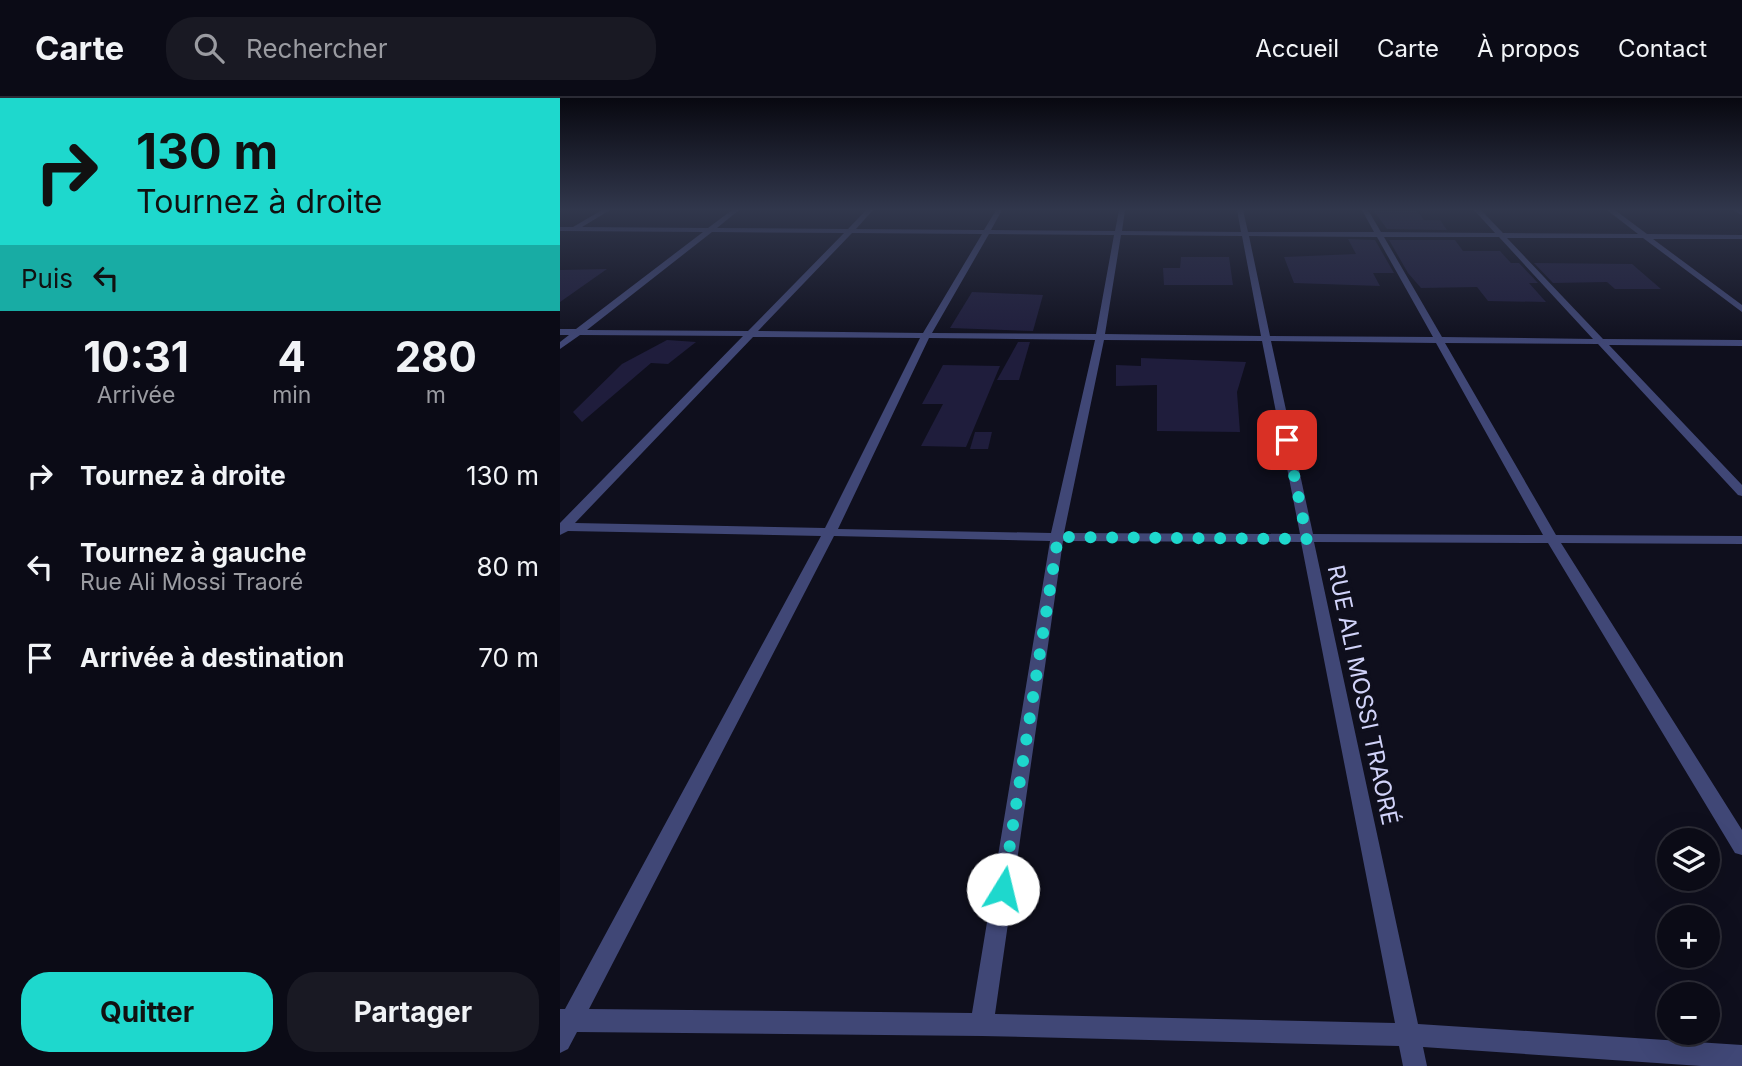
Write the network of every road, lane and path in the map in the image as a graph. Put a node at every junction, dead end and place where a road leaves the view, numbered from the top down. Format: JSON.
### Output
{"nodes":[{"id":1,"x":678,"y":255,"type":"edge"},
{"id":2,"x":829,"y":255,"type":"edge"},
{"id":3,"x":974,"y":255,"type":"edge"},
{"id":4,"x":1116,"y":255,"type":"edge"},
{"id":5,"x":1249,"y":255,"type":"edge"},
{"id":6,"x":1390,"y":255,"type":"edge"},
{"id":7,"x":1520,"y":255,"type":"edge"},
{"id":8,"x":1671,"y":255,"type":"edge"},
{"id":9,"x":1742,"y":309,"type":"edge"},
{"id":10,"x":560,"y":332,"type":"edge"},
{"id":11,"x":579,"y":332,"type":"junction"},
{"id":12,"x":753,"y":334,"type":"junction"},
{"id":13,"x":926,"y":336,"type":"junction"},
{"id":14,"x":1100,"y":337,"type":"junction"},
{"id":15,"x":1267,"y":341,"type":"junction"},
{"id":16,"x":1441,"y":342,"type":"junction"},
{"id":17,"x":1605,"y":343,"type":"junction"},
{"id":18,"x":1742,"y":343,"type":"edge"},
{"id":19,"x":560,"y":346,"type":"edge"},
{"id":20,"x":1742,"y":492,"type":"edge"},
{"id":21,"x":561,"y":529,"type":"edge"},
{"id":22,"x":830,"y":532,"type":"junction"},
{"id":23,"x":1058,"y":537,"type":"junction"},
{"id":24,"x":1551,"y":538,"type":"junction"},
{"id":25,"x":1307,"y":539,"type":"junction"},
{"id":26,"x":1742,"y":540,"type":"edge"},
{"id":27,"x":1742,"y":847,"type":"edge"},
{"id":28,"x":566,"y":1020,"type":"edge"},
{"id":29,"x":982,"y":1025,"type":"junction"},
{"id":30,"x":1410,"y":1035,"type":"junction"},
{"id":31,"x":560,"y":1041,"type":"edge"},
{"id":32,"x":1742,"y":1057,"type":"edge"},
{"id":33,"x":1415,"y":1066,"type":"edge"}],
"edges":[{"from":1,"to":11,"type":"street"},
{"from":2,"to":12,"type":"street"},
{"from":3,"to":13,"type":"street"},
{"from":4,"to":14,"type":"street"},
{"from":5,"to":15,"type":"street","name":"RUE ALI MOSSI TRAORÉ"},
{"from":6,"to":16,"type":"street"},
{"from":7,"to":17,"type":"street"},
{"from":8,"to":9,"type":"street"},
{"from":10,"to":11,"type":"street"},
{"from":11,"to":12,"type":"street"},
{"from":11,"to":19,"type":"street"},
{"from":12,"to":13,"type":"street"},
{"from":12,"to":21,"type":"street"},
{"from":13,"to":14,"type":"street"},
{"from":13,"to":22,"type":"street"},
{"from":14,"to":15,"type":"street"},
{"from":14,"to":23,"type":"street"},
{"from":15,"to":16,"type":"street"},
{"from":15,"to":25,"type":"street","name":"RUE ALI MOSSI TRAORÉ"},
{"from":16,"to":17,"type":"street"},
{"from":16,"to":24,"type":"street"},
{"from":17,"to":18,"type":"street"},
{"from":17,"to":20,"type":"street"},
{"from":21,"to":22,"type":"street"},
{"from":22,"to":23,"type":"street"},
{"from":22,"to":28,"type":"street"},
{"from":23,"to":25,"type":"street"},
{"from":23,"to":29,"type":"street"},
{"from":24,"to":25,"type":"street"},
{"from":24,"to":26,"type":"street"},
{"from":24,"to":27,"type":"street"},
{"from":25,"to":30,"type":"street","name":"RUE ALI MOSSI TRAORÉ"},
{"from":28,"to":29,"type":"street"},
{"from":28,"to":31,"type":"street"},
{"from":29,"to":30,"type":"street"},
{"from":30,"to":32,"type":"street"},
{"from":30,"to":33,"type":"street","name":"RUE ALI MOSSI TRAORÉ"}]}
